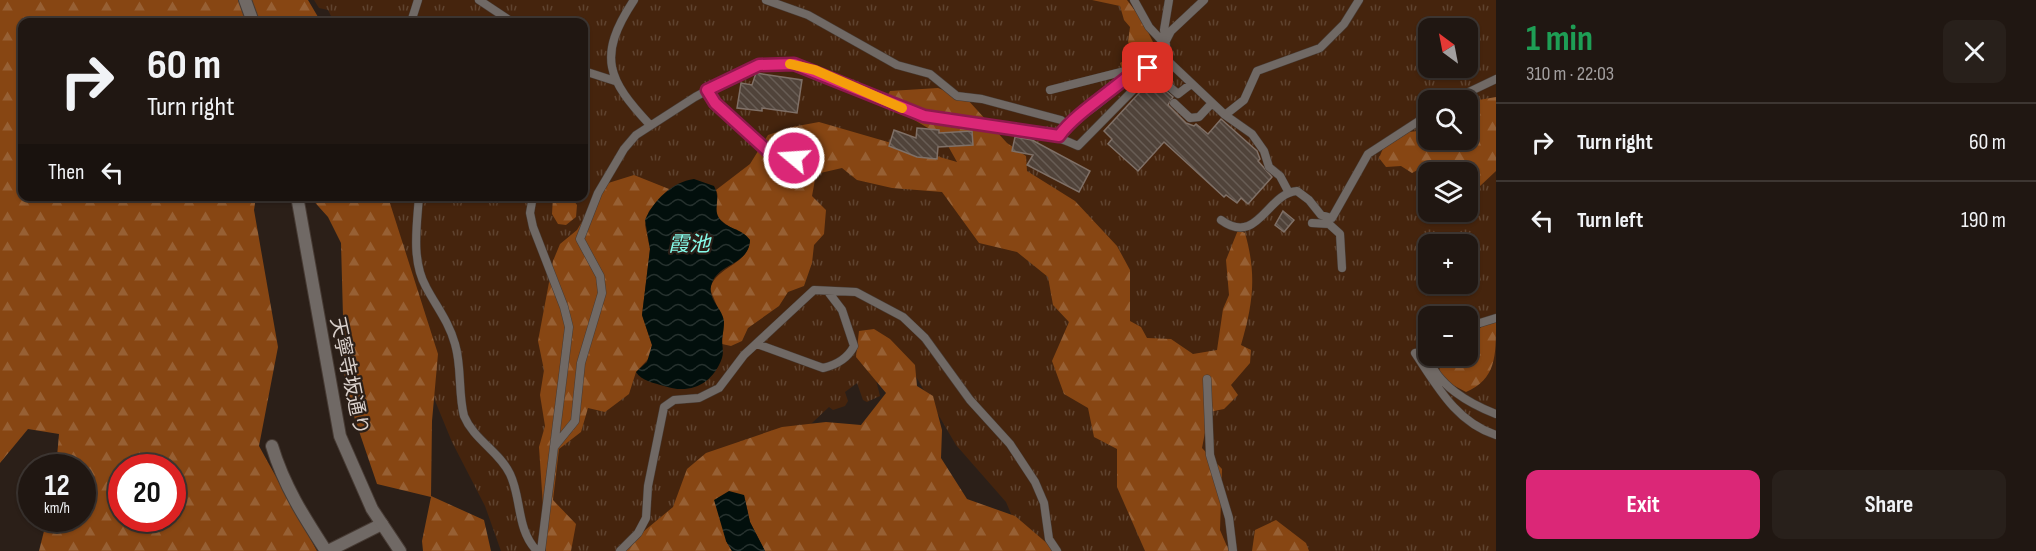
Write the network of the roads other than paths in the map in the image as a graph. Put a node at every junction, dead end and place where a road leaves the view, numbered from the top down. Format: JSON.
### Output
{"nodes":[{"id":1,"x":245,"y":0,"type":"edge"},
{"id":2,"x":418,"y":0,"type":"edge"},
{"id":3,"x":479,"y":0,"type":"edge"},
{"id":4,"x":634,"y":0,"type":"edge"},
{"id":5,"x":766,"y":0,"type":"edge"},
{"id":6,"x":1134,"y":0,"type":"edge"},
{"id":7,"x":1169,"y":0,"type":"edge"},
{"id":8,"x":1204,"y":0,"type":"edge"},
{"id":9,"x":1359,"y":0,"type":"edge"},
{"id":10,"x":252,"y":18,"type":"edge"},
{"id":11,"x":412,"y":18,"type":"edge"},
{"id":12,"x":506,"y":18,"type":"edge"},
{"id":13,"x":1164,"y":44,"type":"junction"},
{"id":14,"x":1142,"y":64,"type":"junction"},
{"id":15,"x":1151,"y":70,"type":"junction"},
{"id":16,"x":588,"y":72,"type":"edge"},
{"id":17,"x":1496,"y":79,"type":"edge"},
{"id":18,"x":615,"y":81,"type":"junction"},
{"id":19,"x":1191,"y":84,"type":"junction"},
{"id":20,"x":707,"y":90,"type":"junction"},
{"id":21,"x":1050,"y":90,"type":"dead end"},
{"id":22,"x":1473,"y":90,"type":"edge"},
{"id":23,"x":1174,"y":103,"type":"dead end"},
{"id":24,"x":1212,"y":103,"type":"junction"},
{"id":25,"x":1225,"y":115,"type":"junction"},
{"id":26,"x":1418,"y":122,"type":"edge"},
{"id":27,"x":650,"y":125,"type":"junction"},
{"id":28,"x":1067,"y":125,"type":"junction"},
{"id":29,"x":1059,"y":136,"type":"junction"},
{"id":30,"x":794,"y":158,"type":"dead end"},
{"id":31,"x":1288,"y":191,"type":"junction"},
{"id":32,"x":298,"y":201,"type":"edge"},
{"id":33,"x":419,"y":201,"type":"edge"},
{"id":34,"x":531,"y":201,"type":"edge"},
{"id":35,"x":1332,"y":218,"type":"junction"},
{"id":36,"x":1221,"y":220,"type":"dead end"},
{"id":37,"x":1312,"y":223,"type":"dead end"},
{"id":38,"x":1335,"y":228,"type":"junction"},
{"id":39,"x":1342,"y":268,"type":"dead end"},
{"id":40,"x":830,"y":293,"type":"junction"},
{"id":41,"x":1496,"y":318,"type":"edge"},
{"id":42,"x":1478,"y":324,"type":"edge"},
{"id":43,"x":758,"y":344,"type":"junction"},
{"id":44,"x":1415,"y":353,"type":"dead end"},
{"id":45,"x":1432,"y":366,"type":"edge"},
{"id":46,"x":1207,"y":380,"type":"dead end"},
{"id":47,"x":1496,"y":414,"type":"edge"},
{"id":48,"x":1496,"y":435,"type":"edge"},
{"id":49,"x":272,"y":446,"type":"dead end"},
{"id":50,"x":554,"y":447,"type":"junction"},
{"id":51,"x":382,"y":524,"type":"junction"},
{"id":52,"x":327,"y":551,"type":"edge"},
{"id":53,"x":400,"y":551,"type":"edge"},
{"id":54,"x":539,"y":551,"type":"edge"},
{"id":55,"x":620,"y":551,"type":"edge"},
{"id":56,"x":1057,"y":551,"type":"edge"},
{"id":57,"x":1233,"y":551,"type":"edge"}],
"edges":[{"from":1,"to":10,"type":"street"},
{"from":2,"to":11,"type":"lane"},
{"from":3,"to":12,"type":"lane"},
{"from":4,"to":18,"type":"lane"},
{"from":5,"to":28,"type":"lane"},
{"from":6,"to":13,"type":"lane"},
{"from":7,"to":13,"type":"lane"},
{"from":8,"to":13,"type":"lane"},
{"from":9,"to":25,"type":"lane"},
{"from":13,"to":14,"type":"lane"},
{"from":13,"to":15,"type":"lane"},
{"from":13,"to":19,"type":"lane"},
{"from":14,"to":15,"type":"lane"},
{"from":14,"to":21,"type":"lane"},
{"from":14,"to":28,"type":"lane"},
{"from":15,"to":19,"type":"lane"},
{"from":15,"to":29,"type":"lane"},
{"from":16,"to":18,"type":"lane"},
{"from":17,"to":22,"type":"lane"},
{"from":18,"to":27,"type":"lane"},
{"from":19,"to":24,"type":"lane"},
{"from":20,"to":27,"type":"lane"},
{"from":20,"to":29,"type":"lane"},
{"from":20,"to":30,"type":"lane"},
{"from":23,"to":24,"type":"lane"},
{"from":24,"to":25,"type":"lane"},
{"from":25,"to":31,"type":"lane"},
{"from":26,"to":35,"type":"lane"},
{"from":27,"to":50,"type":"lane"},
{"from":28,"to":29,"type":"lane"},
{"from":31,"to":35,"type":"lane"},
{"from":31,"to":36,"type":"lane"},
{"from":32,"to":51,"type":"street","name":"天寧寺坂通り"},
{"from":33,"to":54,"type":"lane"},
{"from":34,"to":50,"type":"lane"},
{"from":35,"to":38,"type":"lane"},
{"from":37,"to":38,"type":"lane"},
{"from":38,"to":39,"type":"lane"},
{"from":40,"to":43,"type":"lane"},
{"from":40,"to":43,"type":"lane"},
{"from":40,"to":56,"type":"lane"},
{"from":41,"to":42,"type":"lane"},
{"from":43,"to":55,"type":"lane"},
{"from":44,"to":48,"type":"lane"},
{"from":45,"to":47,"type":"lane"},
{"from":46,"to":57,"type":"lane"},
{"from":49,"to":52,"type":"street"},
{"from":50,"to":54,"type":"lane"},
{"from":51,"to":52,"type":"street"},
{"from":51,"to":53,"type":"street","name":"天寧寺坂通り"}]}
